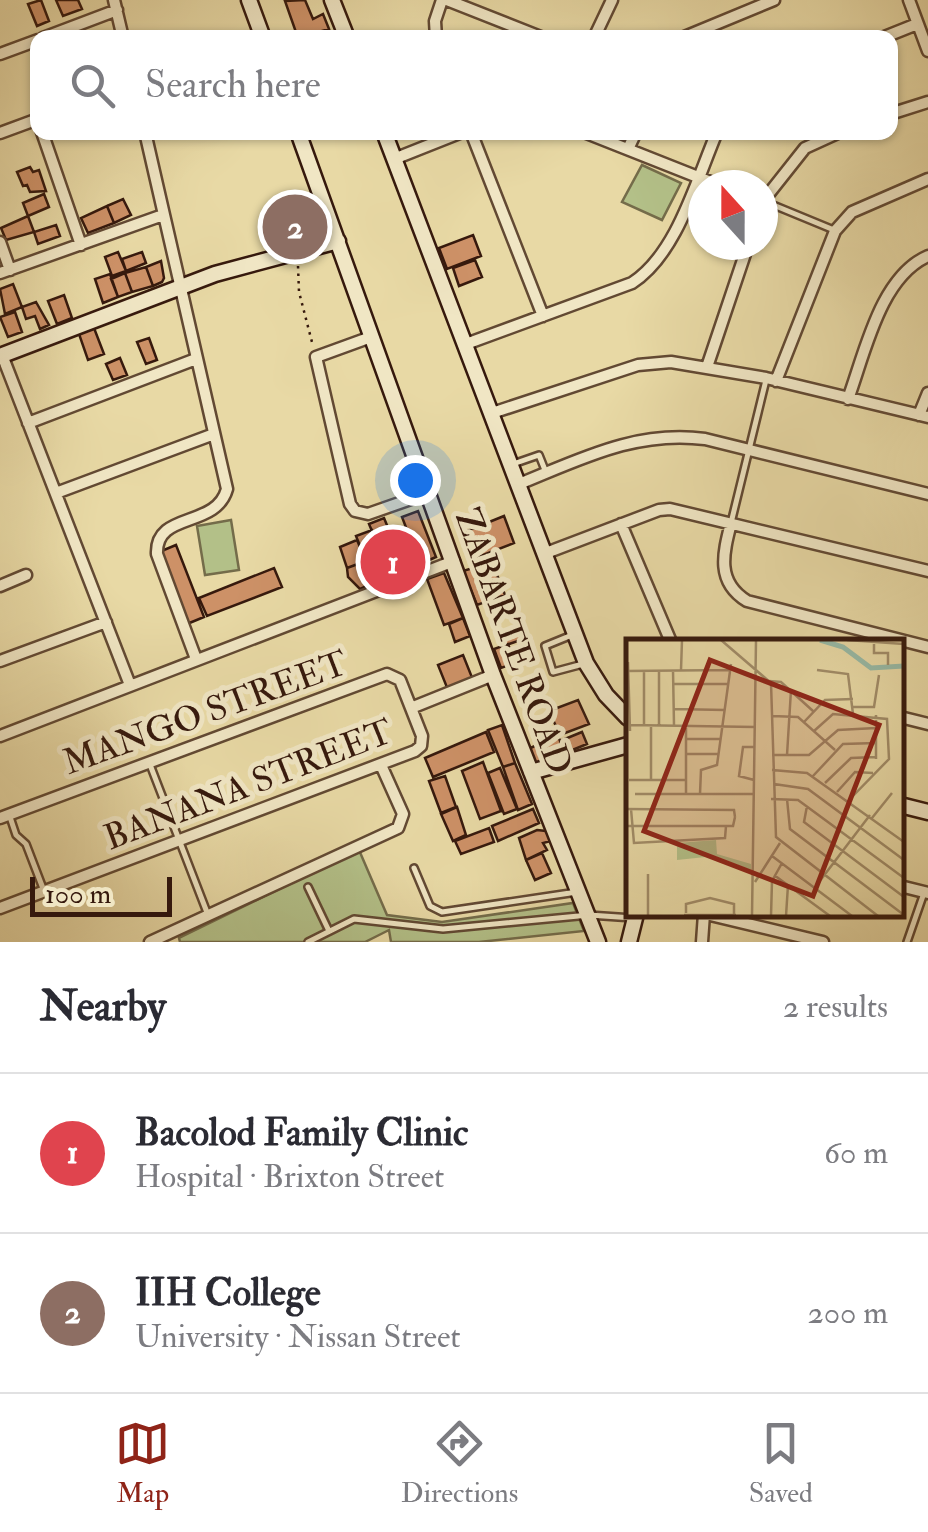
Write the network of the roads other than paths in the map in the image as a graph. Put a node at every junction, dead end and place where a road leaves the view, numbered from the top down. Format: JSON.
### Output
{"nodes":[{"id":1,"x":249,"y":0,"type":"edge"},
{"id":2,"x":332,"y":0,"type":"edge"},
{"id":3,"x":445,"y":0,"type":"edge"},
{"id":4,"x":612,"y":0,"type":"edge"},
{"id":5,"x":774,"y":0,"type":"edge"},
{"id":6,"x":908,"y":0,"type":"edge"},
{"id":7,"x":115,"y":5,"type":"edge"},
{"id":8,"x":917,"y":24,"type":"junction"},
{"id":9,"x":58,"y":30,"type":"edge"},
{"id":10,"x":122,"y":30,"type":"edge"},
{"id":11,"x":259,"y":30,"type":"edge"},
{"id":12,"x":343,"y":30,"type":"edge"},
{"id":13,"x":435,"y":30,"type":"edge"},
{"id":14,"x":522,"y":30,"type":"edge"},
{"id":15,"x":598,"y":30,"type":"edge"},
{"id":16,"x":701,"y":30,"type":"edge"},
{"id":17,"x":898,"y":32,"type":"edge"},
{"id":18,"x":30,"y":42,"type":"edge"},
{"id":19,"x":928,"y":51,"type":"edge"},
{"id":20,"x":0,"y":54,"type":"edge"},
{"id":21,"x":928,"y":102,"type":"edge"},
{"id":22,"x":898,"y":111,"type":"edge"},
{"id":23,"x":30,"y":122,"type":"edge"},
{"id":24,"x":0,"y":133,"type":"edge"},
{"id":25,"x":45,"y":140,"type":"edge"},
{"id":26,"x":147,"y":140,"type":"edge"},
{"id":27,"x":301,"y":140,"type":"edge"},
{"id":28,"x":387,"y":140,"type":"edge"},
{"id":29,"x":442,"y":140,"type":"edge"},
{"id":30,"x":474,"y":140,"type":"edge"},
{"id":31,"x":605,"y":140,"type":"edge"},
{"id":32,"x":632,"y":140,"type":"edge"},
{"id":33,"x":714,"y":140,"type":"edge"},
{"id":34,"x":822,"y":140,"type":"edge"},
{"id":35,"x":628,"y":149,"type":"junction"},
{"id":36,"x":394,"y":159,"type":"junction"},
{"id":37,"x":701,"y":170,"type":"edge"},
{"id":38,"x":688,"y":173,"type":"edge"},
{"id":39,"x":928,"y":179,"type":"edge"},
{"id":40,"x":778,"y":182,"type":"edge"},
{"id":41,"x":688,"y":200,"type":"edge"},
{"id":42,"x":778,"y":207,"type":"edge"},
{"id":43,"x":164,"y":215,"type":"junction"},
{"id":44,"x":835,"y":230,"type":"junction"},
{"id":45,"x":338,"y":241,"type":"junction"},
{"id":46,"x":0,"y":242,"type":"edge"},
{"id":47,"x":80,"y":244,"type":"junction"},
{"id":48,"x":928,"y":256,"type":"edge"},
{"id":49,"x":743,"y":260,"type":"edge"},
{"id":50,"x":5,"y":272,"type":"edge"},
{"id":51,"x":181,"y":286,"type":"junction"},
{"id":52,"x":544,"y":316,"type":"junction"},
{"id":53,"x":371,"y":337,"type":"junction"},
{"id":54,"x":466,"y":344,"type":"junction"},
{"id":55,"x":1,"y":355,"type":"edge"},
{"id":56,"x":196,"y":359,"type":"junction"},
{"id":57,"x":708,"y":367,"type":"junction"},
{"id":58,"x":771,"y":380,"type":"junction"},
{"id":59,"x":928,"y":393,"type":"edge"},
{"id":60,"x":848,"y":399,"type":"junction"},
{"id":61,"x":492,"y":413,"type":"junction"},
{"id":62,"x":924,"y":416,"type":"edge"},
{"id":63,"x":28,"y":423,"type":"junction"},
{"id":64,"x":214,"y":434,"type":"junction"},
{"id":65,"x":750,"y":450,"type":"junction"},
{"id":66,"x":512,"y":465,"type":"junction"},
{"id":67,"x":546,"y":473,"type":"junction"},
{"id":68,"x":519,"y":484,"type":"junction"},
{"id":69,"x":428,"y":493,"type":"junction"},
{"id":70,"x":56,"y":494,"type":"junction"},
{"id":71,"x":928,"y":494,"type":"edge"},
{"id":72,"x":731,"y":523,"type":"junction"},
{"id":73,"x":621,"y":524,"type":"junction"},
{"id":74,"x":546,"y":554,"type":"junction"},
{"id":75,"x":454,"y":561,"type":"junction"},
{"id":76,"x":928,"y":571,"type":"edge"},
{"id":77,"x":26,"y":575,"type":"dead end"},
{"id":78,"x":0,"y":586,"type":"edge"},
{"id":79,"x":106,"y":622,"type":"junction"},
{"id":80,"x":574,"y":634,"type":"junction"},
{"id":81,"x":669,"y":639,"type":"edge"},
{"id":82,"x":897,"y":639,"type":"edge"},
{"id":83,"x":903,"y":641,"type":"edge"},
{"id":84,"x":928,"y":647,"type":"edge"},
{"id":85,"x":196,"y":659,"type":"junction"},
{"id":86,"x":0,"y":661,"type":"edge"},
{"id":87,"x":586,"y":663,"type":"junction"},
{"id":88,"x":493,"y":675,"type":"junction"},
{"id":89,"x":130,"y":685,"type":"junction"},
{"id":90,"x":411,"y":708,"type":"junction"},
{"id":91,"x":626,"y":716,"type":"edge"},
{"id":92,"x":903,"y":718,"type":"edge"},
{"id":93,"x":928,"y":724,"type":"edge"},
{"id":94,"x":0,"y":736,"type":"edge"},
{"id":95,"x":626,"y":744,"type":"edge"},
{"id":96,"x":149,"y":762,"type":"junction"},
{"id":97,"x":381,"y":764,"type":"junction"},
{"id":98,"x":531,"y":772,"type":"junction"},
{"id":99,"x":903,"y":806,"type":"edge"},
{"id":100,"x":928,"y":812,"type":"edge"},
{"id":101,"x":4,"y":816,"type":"edge"},
{"id":102,"x":180,"y":840,"type":"junction"},
{"id":103,"x":414,"y":868,"type":"dead end"},
{"id":104,"x":308,"y":887,"type":"dead end"},
{"id":105,"x":927,"y":888,"type":"edge"},
{"id":106,"x":44,"y":892,"type":"junction"},
{"id":107,"x":580,"y":892,"type":"junction"},
{"id":108,"x":0,"y":908,"type":"edge"},
{"id":109,"x":589,"y":915,"type":"junction"},
{"id":110,"x":626,"y":916,"type":"edge"},
{"id":111,"x":636,"y":917,"type":"edge"},
{"id":112,"x":705,"y":917,"type":"edge"},
{"id":113,"x":715,"y":917,"type":"edge"},
{"id":114,"x":210,"y":918,"type":"junction"},
{"id":115,"x":329,"y":931,"type":"junction"},
{"id":116,"x":788,"y":938,"type":"edge"},
{"id":117,"x":150,"y":942,"type":"edge"},
{"id":118,"x":308,"y":942,"type":"edge"},
{"id":119,"x":598,"y":942,"type":"edge"},
{"id":120,"x":629,"y":942,"type":"edge"},
{"id":121,"x":702,"y":942,"type":"edge"},
{"id":122,"x":823,"y":942,"type":"edge"},
{"id":123,"x":908,"y":942,"type":"edge"}],
"edges":[{"from":1,"to":11,"type":"main road"},
{"from":2,"to":12,"type":"main road"},
{"from":3,"to":13,"type":"street"},
{"from":3,"to":14,"type":"street"},
{"from":4,"to":15,"type":"street"},
{"from":5,"to":16,"type":"street"},
{"from":6,"to":8,"type":"street"},
{"from":7,"to":9,"type":"street"},
{"from":7,"to":10,"type":"street"},
{"from":8,"to":17,"type":"street"},
{"from":8,"to":19,"type":"street"},
{"from":18,"to":20,"type":"street"},
{"from":21,"to":22,"type":"street"},
{"from":23,"to":24,"type":"street"},
{"from":25,"to":47,"type":"street"},
{"from":26,"to":43,"type":"street"},
{"from":27,"to":45,"type":"main road","name":"ZABARTE ROAD"},
{"from":28,"to":36,"type":"main road"},
{"from":29,"to":36,"type":"street"},
{"from":30,"to":52,"type":"street"},
{"from":31,"to":35,"type":"street"},
{"from":32,"to":35,"type":"street"},
{"from":33,"to":37,"type":"street"},
{"from":34,"to":40,"type":"street"},
{"from":35,"to":38,"type":"street"},
{"from":36,"to":54,"type":"main road"},
{"from":39,"to":44,"type":"street"},
{"from":41,"to":52,"type":"street"},
{"from":42,"to":44,"type":"lane"},
{"from":43,"to":47,"type":"street"},
{"from":43,"to":51,"type":"street"},
{"from":44,"to":58,"type":"street"},
{"from":45,"to":51,"type":"main road"},
{"from":45,"to":53,"type":"main road","name":"ZABARTE ROAD"},
{"from":46,"to":50,"type":"street"},
{"from":47,"to":50,"type":"street"},
{"from":48,"to":60,"type":"street"},
{"from":49,"to":57,"type":"street"},
{"from":51,"to":55,"type":"main road"},
{"from":51,"to":56,"type":"street"},
{"from":52,"to":54,"type":"street"},
{"from":53,"to":69,"type":"main road","name":"ZABARTE ROAD"},
{"from":53,"to":69,"type":"street"},
{"from":54,"to":61,"type":"main road"},
{"from":55,"to":63,"type":"street"},
{"from":56,"to":63,"type":"street"},
{"from":56,"to":64,"type":"street"},
{"from":57,"to":58,"type":"street"},
{"from":57,"to":61,"type":"street"},
{"from":58,"to":60,"type":"street"},
{"from":58,"to":65,"type":"lane"},
{"from":59,"to":62,"type":"street"},
{"from":60,"to":62,"type":"street"},
{"from":61,"to":66,"type":"main road"},
{"from":63,"to":70,"type":"street"},
{"from":64,"to":70,"type":"street"},
{"from":64,"to":85,"type":"street"},
{"from":65,"to":67,"type":"street"},
{"from":65,"to":71,"type":"street"},
{"from":65,"to":72,"type":"lane"},
{"from":66,"to":67,"type":"lane"},
{"from":66,"to":68,"type":"main road"},
{"from":67,"to":68,"type":"street"},
{"from":68,"to":74,"type":"main road"},
{"from":69,"to":75,"type":"main road","name":"ZABARTE ROAD"},
{"from":70,"to":79,"type":"street"},
{"from":72,"to":73,"type":"street"},
{"from":72,"to":76,"type":"street"},
{"from":72,"to":82,"type":"street"},
{"from":73,"to":74,"type":"street"},
{"from":73,"to":81,"type":"street"},
{"from":74,"to":80,"type":"main road"},
{"from":75,"to":85,"type":"street"},
{"from":75,"to":88,"type":"main road","name":"ZABARTE ROAD"},
{"from":77,"to":78,"type":"street"},
{"from":79,"to":86,"type":"street"},
{"from":79,"to":89,"type":"street"},
{"from":80,"to":87,"type":"main road"},
{"from":80,"to":87,"type":"lane"},
{"from":83,"to":84,"type":"street"},
{"from":85,"to":89,"type":"street"},
{"from":87,"to":91,"type":"main road"},
{"from":88,"to":90,"type":"street"},
{"from":88,"to":98,"type":"main road","name":"ZABARTE ROAD"},
{"from":89,"to":94,"type":"street"},
{"from":90,"to":96,"type":"street","name":"MANGO STREET"},
{"from":90,"to":97,"type":"street","name":"BANANA STREET"},
{"from":92,"to":93,"type":"street"},
{"from":95,"to":98,"type":"main road"},
{"from":96,"to":101,"type":"street","name":"MANGO STREET"},
{"from":96,"to":102,"type":"lane"},
{"from":97,"to":102,"type":"street","name":"BANANA STREET"},
{"from":97,"to":114,"type":"street"},
{"from":98,"to":107,"type":"main road","name":"ZABARTE ROAD"},
{"from":99,"to":100,"type":"main road"},
{"from":101,"to":106,"type":"lane"},
{"from":102,"to":106,"type":"street","name":"BANANA STREET"},
{"from":102,"to":114,"type":"lane"},
{"from":103,"to":107,"type":"lane"},
{"from":104,"to":115,"type":"lane"},
{"from":105,"to":123,"type":"lane"},
{"from":106,"to":108,"type":"street","name":"BANANA STREET"},
{"from":107,"to":109,"type":"main road","name":"ZABARTE ROAD"},
{"from":109,"to":110,"type":"lane"},
{"from":109,"to":115,"type":"lane"},
{"from":109,"to":119,"type":"main road","name":"ZABARTE ROAD"},
{"from":111,"to":120,"type":"main road"},
{"from":112,"to":121,"type":"street"},
{"from":113,"to":116,"type":"street"},
{"from":114,"to":117,"type":"street"},
{"from":115,"to":118,"type":"lane"},
{"from":116,"to":122,"type":"street"}]}
